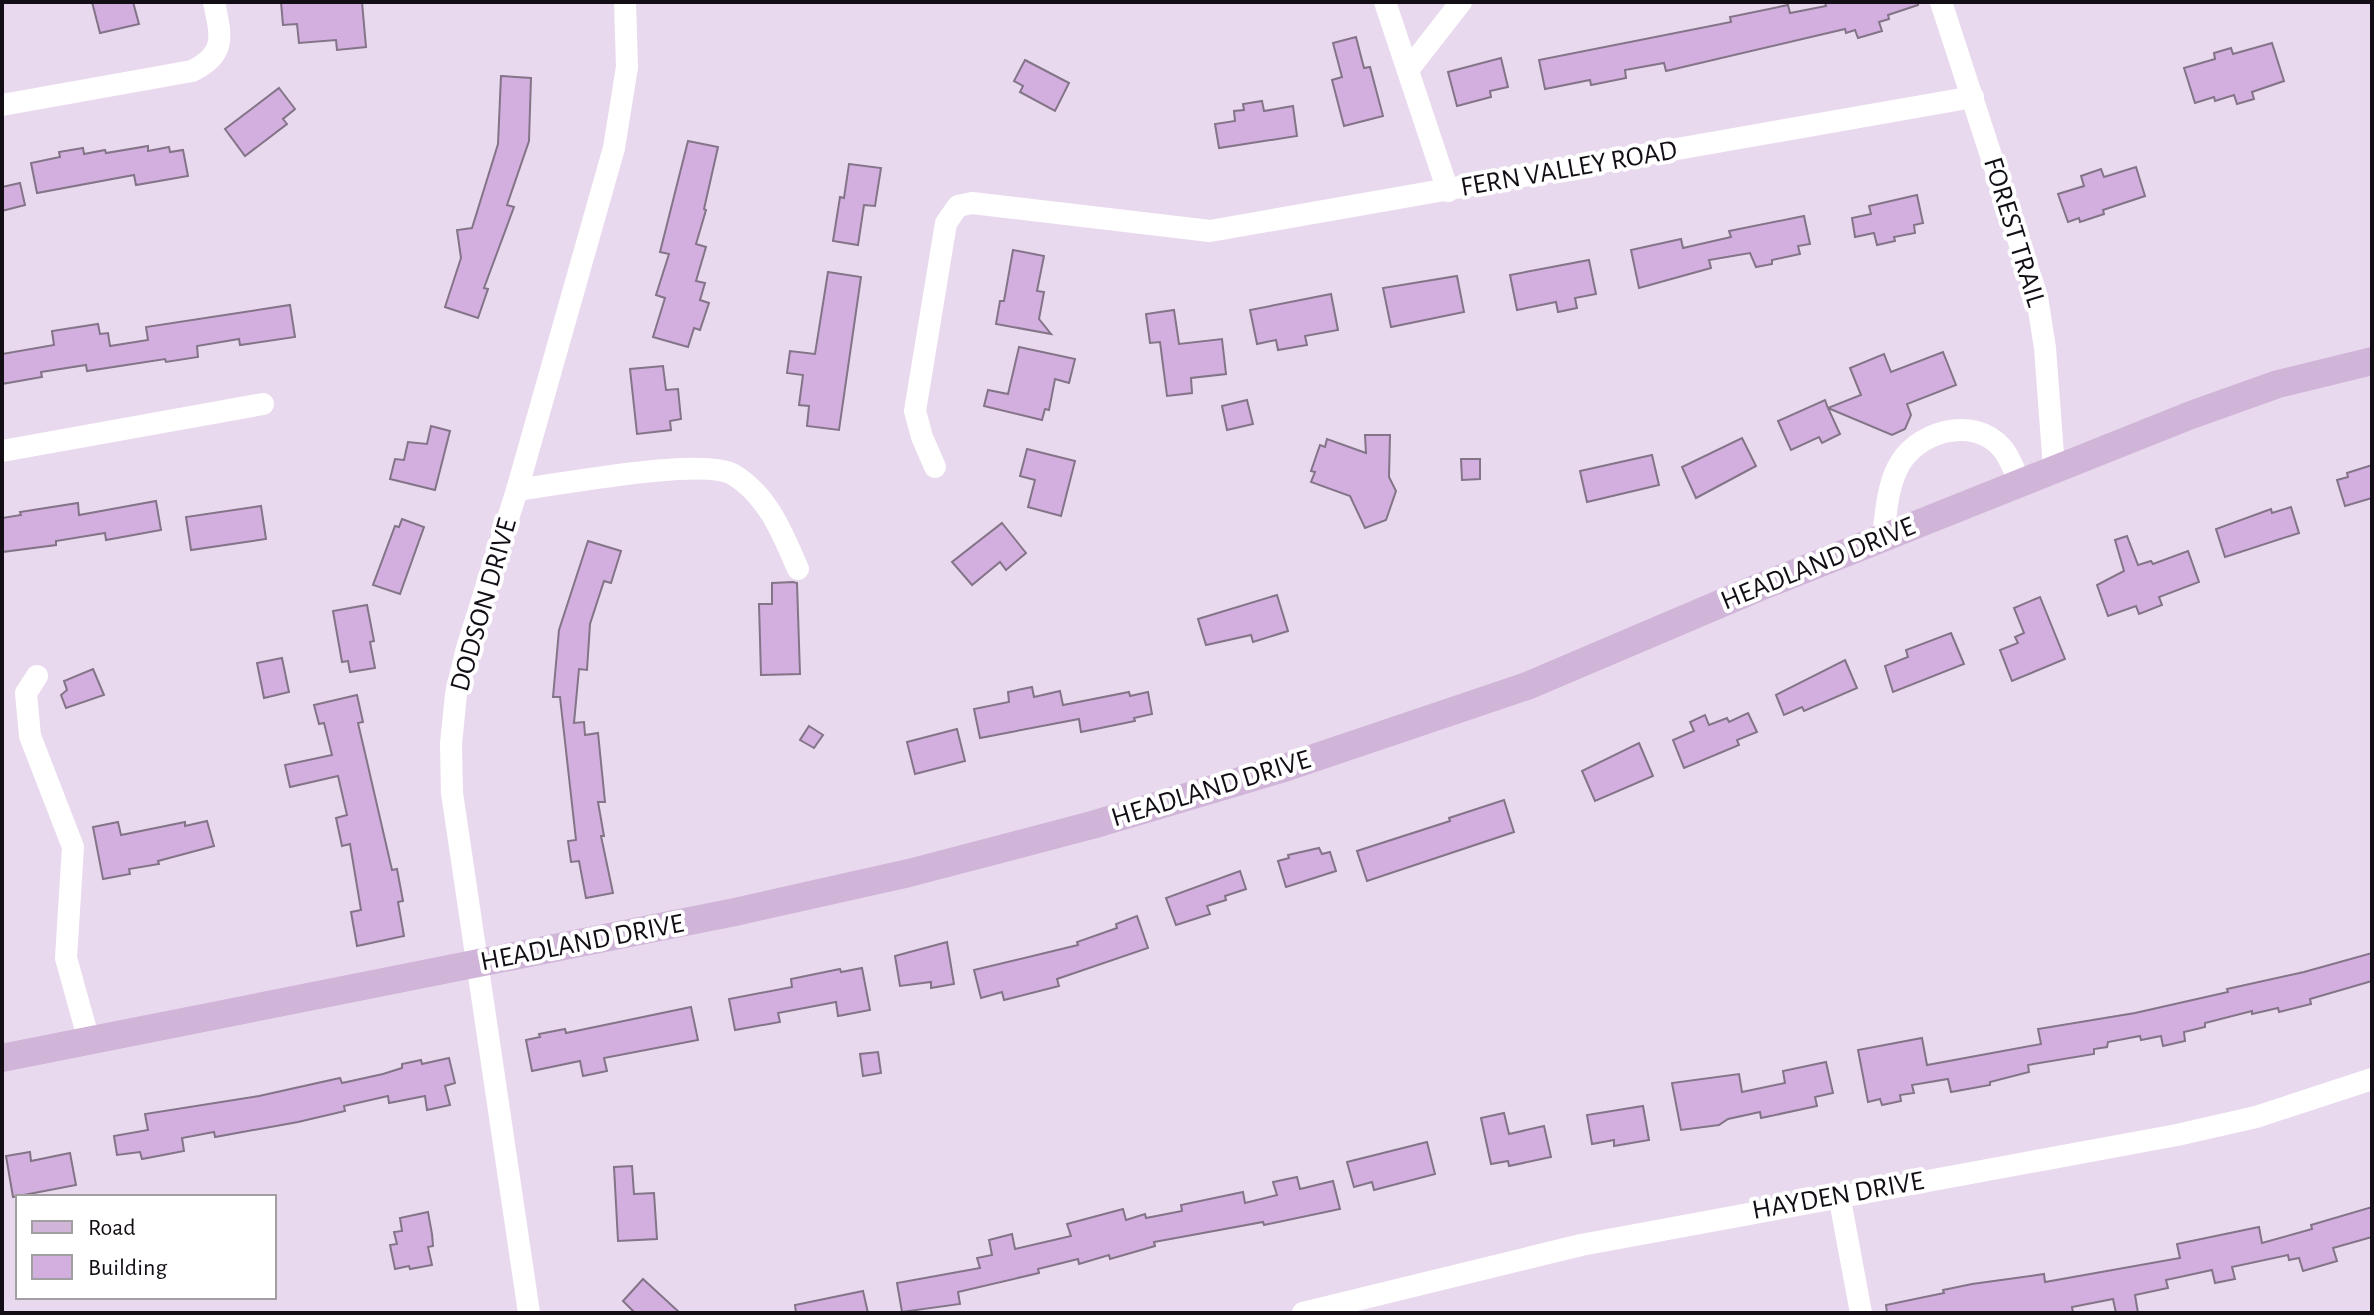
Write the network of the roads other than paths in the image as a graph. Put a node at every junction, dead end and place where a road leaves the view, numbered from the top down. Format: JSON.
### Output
{"nodes":[{"id":1,"x":214,"y":2,"type":"edge"},
{"id":2,"x":625,"y":2,"type":"edge"},
{"id":3,"x":1385,"y":2,"type":"edge"},
{"id":4,"x":1461,"y":2,"type":"edge"},
{"id":5,"x":1941,"y":2,"type":"edge"},
{"id":6,"x":1408,"y":70,"type":"junction"},
{"id":7,"x":1973,"y":97,"type":"junction"},
{"id":8,"x":2,"y":105,"type":"edge"},
{"id":9,"x":1448,"y":191,"type":"junction"},
{"id":10,"x":2372,"y":361,"type":"edge"},
{"id":11,"x":263,"y":404,"type":"dead end"},
{"id":12,"x":2,"y":451,"type":"edge"},
{"id":13,"x":935,"y":467,"type":"dead end"},
{"id":14,"x":2054,"y":468,"type":"junction"},
{"id":15,"x":2020,"y":482,"type":"junction"},
{"id":16,"x":517,"y":490,"type":"junction"},
{"id":17,"x":1883,"y":537,"type":"junction"},
{"id":18,"x":798,"y":569,"type":"dead end"},
{"id":19,"x":37,"y":676,"type":"dead end"},
{"id":20,"x":476,"y":964,"type":"junction"},
{"id":21,"x":89,"y":1041,"type":"junction"},
{"id":22,"x":2,"y":1058,"type":"edge"},
{"id":23,"x":2372,"y":1079,"type":"edge"},
{"id":24,"x":1839,"y":1195,"type":"junction"},
{"id":25,"x":529,"y":1313,"type":"edge"},
{"id":26,"x":1303,"y":1313,"type":"edge"},
{"id":27,"x":1861,"y":1313,"type":"edge"}],
"edges":[{"from":1,"to":8,"type":"street"},
{"from":2,"to":16,"type":"street","name":"DODSON DRIVE"},
{"from":3,"to":6,"type":"street"},
{"from":4,"to":6,"type":"street"},
{"from":5,"to":7,"type":"street","name":"FOREST TRAIL"},
{"from":6,"to":9,"type":"street"},
{"from":7,"to":9,"type":"street","name":"FERN VALLEY ROAD"},
{"from":7,"to":14,"type":"street","name":"FOREST TRAIL"},
{"from":9,"to":13,"type":"street","name":"FERN VALLEY ROAD"},
{"from":10,"to":14,"type":"main road","name":"HEADLAND DRIVE"},
{"from":11,"to":12,"type":"street"},
{"from":14,"to":15,"type":"main road","name":"HEADLAND DRIVE"},
{"from":15,"to":17,"type":"main road","name":"HEADLAND DRIVE"},
{"from":15,"to":17,"type":"street"},
{"from":16,"to":18,"type":"street"},
{"from":16,"to":20,"type":"street","name":"DODSON DRIVE"},
{"from":17,"to":20,"type":"main road","name":"HEADLAND DRIVE"},
{"from":19,"to":21,"type":"street"},
{"from":20,"to":21,"type":"main road","name":"HEADLAND DRIVE"},
{"from":20,"to":25,"type":"street","name":"DODSON DRIVE"},
{"from":21,"to":22,"type":"main road","name":"HEADLAND DRIVE"},
{"from":23,"to":24,"type":"street","name":"HAYDEN DRIVE"},
{"from":24,"to":26,"type":"street","name":"HAYDEN DRIVE"},
{"from":24,"to":27,"type":"street"}]}
